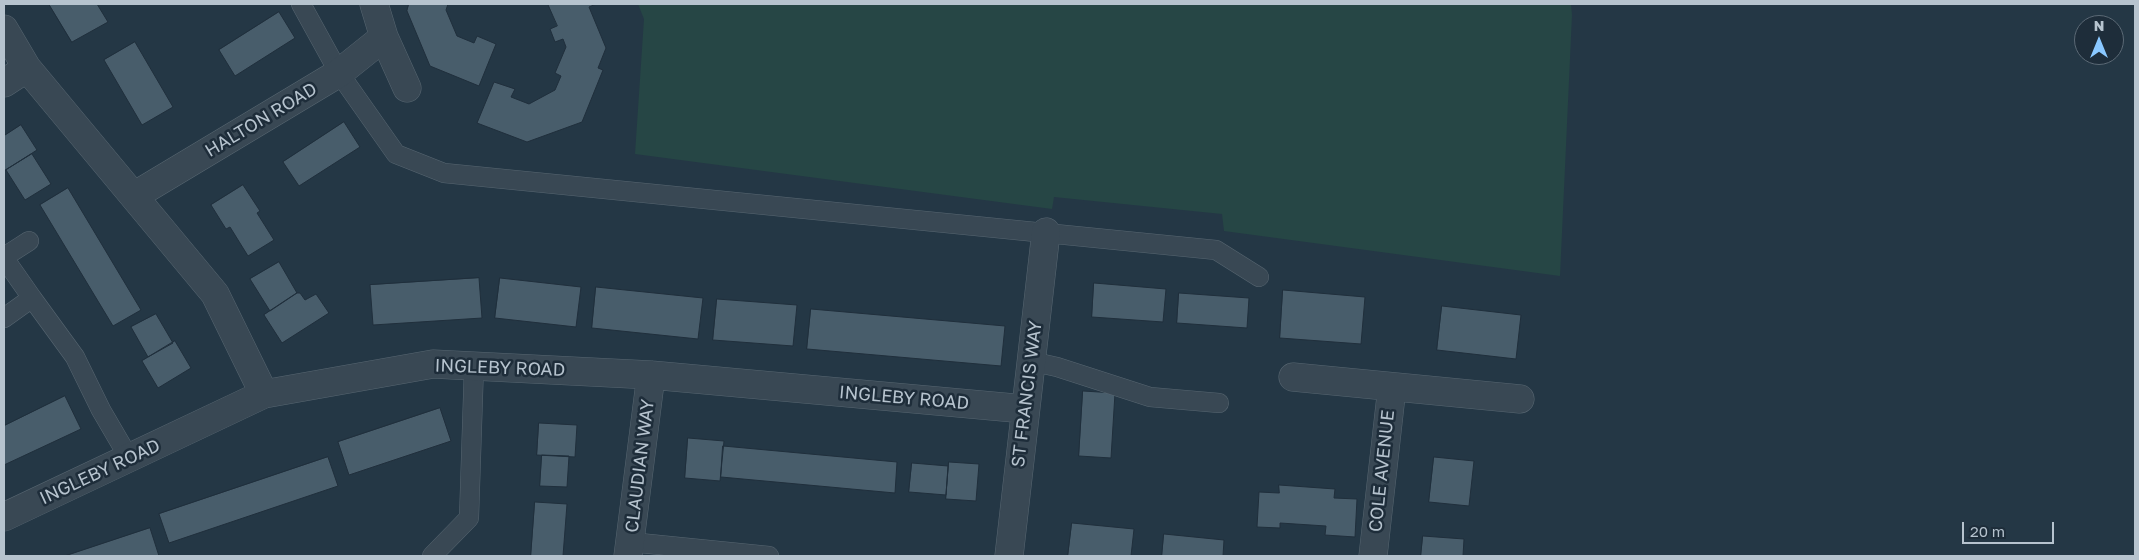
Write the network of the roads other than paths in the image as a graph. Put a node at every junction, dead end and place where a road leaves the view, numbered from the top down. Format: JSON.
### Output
{"nodes":[{"id":1,"x":301,"y":4,"type":"edge"},
{"id":2,"x":374,"y":4,"type":"edge"},
{"id":3,"x":4,"y":29,"type":"edge"},
{"id":4,"x":384,"y":37,"type":"junction"},
{"id":5,"x":27,"y":68,"type":"junction"},
{"id":6,"x":339,"y":73,"type":"junction"},
{"id":7,"x":4,"y":83,"type":"edge"},
{"id":8,"x":407,"y":88,"type":"dead end"},
{"id":9,"x":134,"y":196,"type":"junction"},
{"id":10,"x":1046,"y":232,"type":"junction"},
{"id":11,"x":30,"y":241,"type":"dead end"},
{"id":12,"x":4,"y":257,"type":"edge"},
{"id":13,"x":1259,"y":277,"type":"dead end"},
{"id":14,"x":32,"y":298,"type":"junction"},
{"id":15,"x":4,"y":318,"type":"edge"},
{"id":16,"x":1030,"y":361,"type":"junction"},
{"id":17,"x":474,"y":366,"type":"junction"},
{"id":18,"x":651,"y":375,"type":"junction"},
{"id":19,"x":1293,"y":377,"type":"dead end"},
{"id":20,"x":1392,"y":387,"type":"junction"},
{"id":21,"x":264,"y":394,"type":"junction"},
{"id":22,"x":1520,"y":399,"type":"dead end"},
{"id":23,"x":1219,"y":402,"type":"dead end"},
{"id":24,"x":1024,"y":409,"type":"junction"},
{"id":25,"x":129,"y":458,"type":"junction"},
{"id":26,"x":4,"y":517,"type":"edge"},
{"id":27,"x":629,"y":549,"type":"edge"},
{"id":28,"x":432,"y":556,"type":"edge"},
{"id":29,"x":769,"y":556,"type":"edge"},
{"id":30,"x":1009,"y":556,"type":"edge"},
{"id":31,"x":1372,"y":556,"type":"edge"}],
"edges":[{"from":1,"to":6,"type":"lane"},
{"from":2,"to":4,"type":"street"},
{"from":3,"to":5,"type":"street"},
{"from":4,"to":6,"type":"street","name":"HALTON ROAD"},
{"from":4,"to":8,"type":"street"},
{"from":5,"to":7,"type":"street"},
{"from":5,"to":9,"type":"street"},
{"from":6,"to":9,"type":"street","name":"HALTON ROAD"},
{"from":6,"to":10,"type":"lane"},
{"from":9,"to":21,"type":"street"},
{"from":10,"to":13,"type":"lane"},
{"from":10,"to":16,"type":"street","name":"ST FRANCIS WAY"},
{"from":11,"to":12,"type":"lane"},
{"from":12,"to":14,"type":"lane"},
{"from":14,"to":15,"type":"lane"},
{"from":14,"to":25,"type":"lane"},
{"from":16,"to":23,"type":"lane"},
{"from":16,"to":24,"type":"street","name":"ST FRANCIS WAY"},
{"from":17,"to":18,"type":"street","name":"INGLEBY ROAD"},
{"from":17,"to":21,"type":"street","name":"INGLEBY ROAD"},
{"from":17,"to":28,"type":"lane"},
{"from":18,"to":24,"type":"street","name":"INGLEBY ROAD"},
{"from":18,"to":27,"type":"street","name":"CLAUDIAN WAY"},
{"from":19,"to":20,"type":"street","name":"COLE AVENUE"},
{"from":20,"to":22,"type":"street","name":"COLE AVENUE"},
{"from":20,"to":31,"type":"street","name":"COLE AVENUE"},
{"from":21,"to":25,"type":"street","name":"INGLEBY ROAD"},
{"from":24,"to":30,"type":"street","name":"ST FRANCIS WAY"},
{"from":25,"to":26,"type":"street","name":"INGLEBY ROAD"},
{"from":27,"to":29,"type":"lane"}]}
